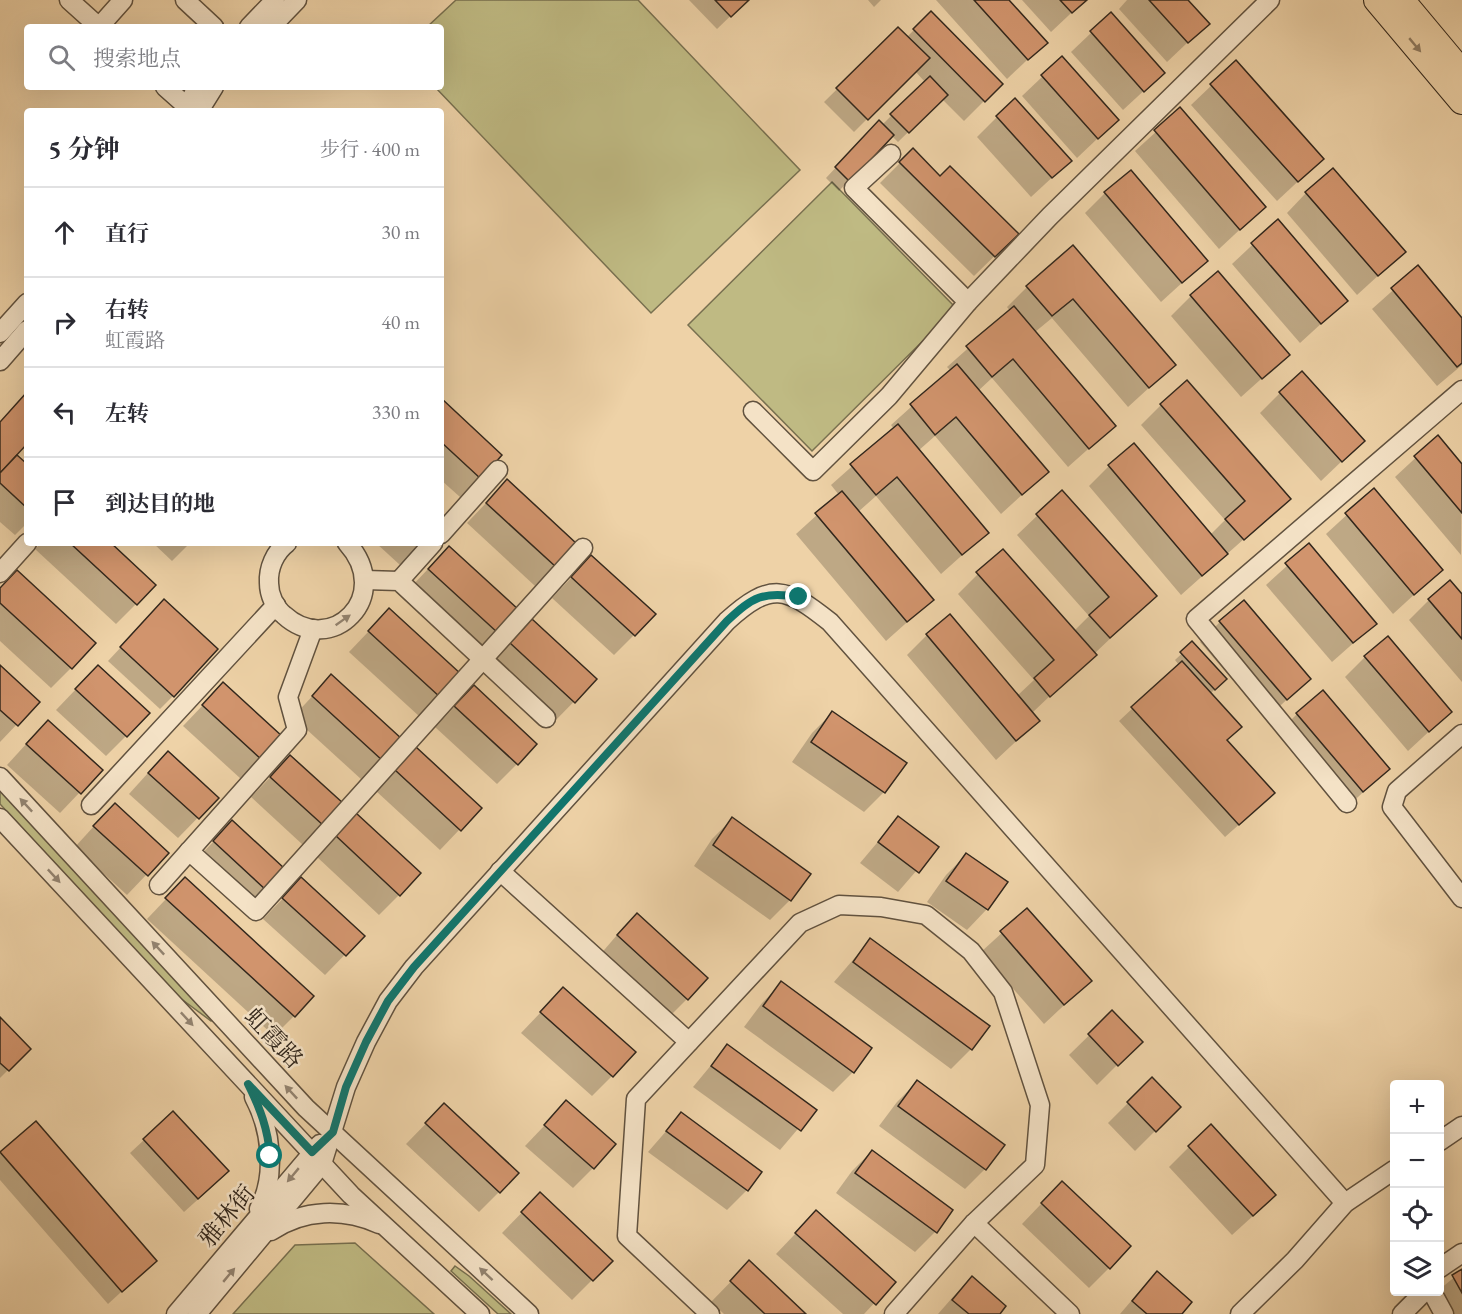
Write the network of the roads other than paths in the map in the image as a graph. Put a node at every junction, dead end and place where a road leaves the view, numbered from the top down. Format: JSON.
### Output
{"nodes":[{"id":1,"x":69,"y":0,"type":"edge"},
{"id":2,"x":123,"y":0,"type":"edge"},
{"id":3,"x":185,"y":0,"type":"edge"},
{"id":4,"x":297,"y":0,"type":"edge"},
{"id":5,"x":1270,"y":0,"type":"edge"},
{"id":6,"x":1377,"y":0,"type":"edge"},
{"id":7,"x":1401,"y":0,"type":"edge"},
{"id":8,"x":270,"y":2,"type":"edge"},
{"id":9,"x":96,"y":24,"type":"edge"},
{"id":10,"x":102,"y":24,"type":"edge"},
{"id":11,"x":211,"y":24,"type":"edge"},
{"id":12,"x":252,"y":24,"type":"edge"},
{"id":13,"x":274,"y":24,"type":"edge"},
{"id":14,"x":1462,"y":73,"type":"edge"},
{"id":15,"x":168,"y":90,"type":"edge"},
{"id":16,"x":196,"y":90,"type":"edge"},
{"id":17,"x":211,"y":90,"type":"edge"},
{"id":18,"x":1462,"y":101,"type":"edge"},
{"id":19,"x":189,"y":108,"type":"edge"},
{"id":20,"x":192,"y":108,"type":"edge"},
{"id":21,"x":193,"y":108,"type":"edge"},
{"id":22,"x":891,"y":154,"type":"dead end"},
{"id":23,"x":968,"y":302,"type":"junction"},
{"id":24,"x":24,"y":307,"type":"edge"},
{"id":25,"x":0,"y":333,"type":"edge"},
{"id":26,"x":24,"y":333,"type":"edge"},
{"id":27,"x":0,"y":361,"type":"edge"},
{"id":28,"x":1462,"y":390,"type":"edge"},
{"id":29,"x":753,"y":411,"type":"dead end"},
{"id":30,"x":498,"y":470,"type":"dead end"},
{"id":31,"x":444,"y":531,"type":"edge"},
{"id":32,"x":24,"y":546,"type":"edge"},
{"id":33,"x":283,"y":546,"type":"edge"},
{"id":34,"x":350,"y":546,"type":"edge"},
{"id":35,"x":430,"y":546,"type":"edge"},
{"id":36,"x":583,"y":548,"type":"dead end"},
{"id":37,"x":0,"y":573,"type":"edge"},
{"id":38,"x":365,"y":580,"type":"junction"},
{"id":39,"x":399,"y":581,"type":"junction"},
{"id":40,"x":276,"y":605,"type":"junction"},
{"id":41,"x":313,"y":629,"type":"junction"},
{"id":42,"x":483,"y":660,"type":"junction"},
{"id":43,"x":546,"y":718,"type":"dead end"},
{"id":44,"x":1462,"y":734,"type":"edge"},
{"id":45,"x":0,"y":777,"type":"edge"},
{"id":46,"x":1347,"y":802,"type":"dead end"},
{"id":47,"x":91,"y":805,"type":"dead end"},
{"id":48,"x":0,"y":818,"type":"edge"},
{"id":49,"x":189,"y":851,"type":"junction"},
{"id":50,"x":500,"y":871,"type":"junction"},
{"id":51,"x":159,"y":885,"type":"dead end"},
{"id":52,"x":1462,"y":898,"type":"edge"},
{"id":53,"x":689,"y":1042,"type":"junction"},
{"id":54,"x":248,"y":1084,"type":"junction"},
{"id":55,"x":1462,"y":1126,"type":"edge"},
{"id":56,"x":333,"y":1132,"type":"junction"},
{"id":57,"x":1444,"y":1138,"type":"edge"},
{"id":58,"x":317,"y":1158,"type":"junction"},
{"id":59,"x":1390,"y":1173,"type":"edge"},
{"id":60,"x":1346,"y":1203,"type":"junction"},
{"id":61,"x":974,"y":1223,"type":"junction"},
{"id":62,"x":387,"y":1229,"type":"junction"},
{"id":63,"x":256,"y":1231,"type":"junction"},
{"id":64,"x":1462,"y":1253,"type":"edge"},
{"id":65,"x":1444,"y":1265,"type":"edge"},
{"id":66,"x":1420,"y":1296,"type":"edge"},
{"id":67,"x":1434,"y":1296,"type":"edge"},
{"id":68,"x":176,"y":1314,"type":"edge"},
{"id":69,"x":197,"y":1314,"type":"edge"},
{"id":70,"x":480,"y":1314,"type":"edge"},
{"id":71,"x":529,"y":1314,"type":"edge"},
{"id":72,"x":710,"y":1314,"type":"edge"},
{"id":73,"x":894,"y":1314,"type":"edge"},
{"id":74,"x":1070,"y":1314,"type":"edge"},
{"id":75,"x":1240,"y":1314,"type":"edge"},
{"id":76,"x":1402,"y":1314,"type":"edge"},
{"id":77,"x":1444,"y":1314,"type":"edge"}],
"edges":[{"from":1,"to":9,"type":"street"},
{"from":2,"to":10,"type":"street"},
{"from":3,"to":11,"type":"street"},
{"from":4,"to":13,"type":"street"},
{"from":5,"to":23,"type":"street"},
{"from":6,"to":18,"type":"highway","one_way":true},
{"from":7,"to":14,"type":"highway"},
{"from":8,"to":12,"type":"street"},
{"from":15,"to":19,"type":"street"},
{"from":16,"to":20,"type":"street"},
{"from":17,"to":21,"type":"street"},
{"from":22,"to":23,"type":"street"},
{"from":23,"to":29,"type":"street"},
{"from":24,"to":25,"type":"street"},
{"from":26,"to":27,"type":"street"},
{"from":28,"to":46,"type":"street"},
{"from":30,"to":31,"type":"street"},
{"from":32,"to":37,"type":"street"},
{"from":33,"to":40,"type":"street"},
{"from":34,"to":38,"type":"street"},
{"from":35,"to":39,"type":"street"},
{"from":36,"to":42,"type":"street"},
{"from":38,"to":39,"type":"street"},
{"from":41,"to":38,"type":"street","one_way":true},
{"from":39,"to":42,"type":"street"},
{"from":40,"to":41,"type":"street"},
{"from":40,"to":47,"type":"street"},
{"from":41,"to":49,"type":"street"},
{"from":42,"to":43,"type":"street"},
{"from":42,"to":49,"type":"street"},
{"from":44,"to":52,"type":"street"},
{"from":56,"to":45,"type":"street","name":"虹霞路","one_way":true},
{"from":48,"to":54,"type":"street","name":"虹霞路","one_way":true},
{"from":49,"to":51,"type":"street"},
{"from":50,"to":53,"type":"street"},
{"from":50,"to":56,"type":"street"},
{"from":50,"to":60,"type":"street"},
{"from":53,"to":61,"type":"street"},
{"from":53,"to":72,"type":"street"},
{"from":54,"to":58,"type":"street","name":"虹霞路"},
{"from":54,"to":63,"type":"street"},
{"from":55,"to":57,"type":"street"},
{"from":56,"to":58,"type":"street","name":"雅林街"},
{"from":71,"to":56,"type":"street","name":"虹霞路","one_way":true},
{"from":58,"to":62,"type":"street","name":"虹霞路"},
{"from":58,"to":63,"type":"street","name":"雅林街"},
{"from":59,"to":60,"type":"street"},
{"from":60,"to":75,"type":"street"},
{"from":61,"to":73,"type":"street"},
{"from":61,"to":74,"type":"street"},
{"from":62,"to":63,"type":"street"},
{"from":62,"to":70,"type":"street","name":"虹霞路"},
{"from":63,"to":68,"type":"street","name":"雅林街"},
{"from":69,"to":63,"type":"street","name":"雅林街","one_way":true},
{"from":64,"to":65,"type":"street"},
{"from":66,"to":76,"type":"street"},
{"from":67,"to":77,"type":"street"}]}
